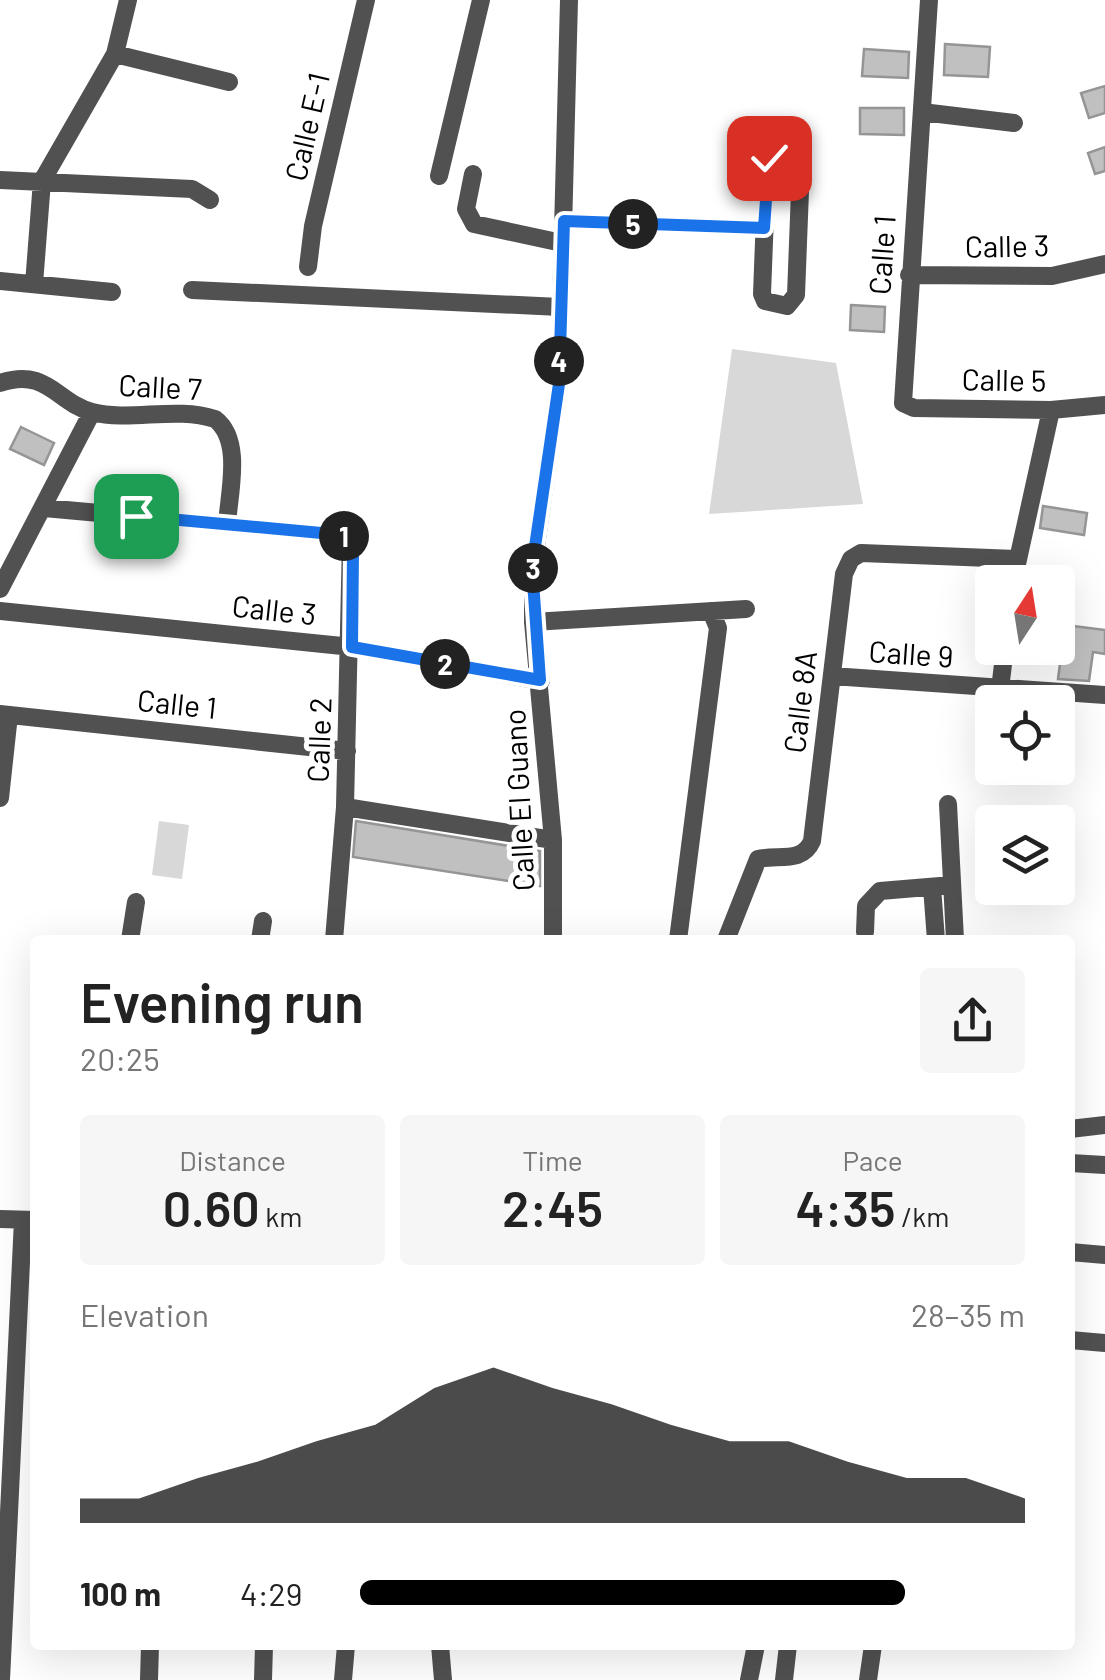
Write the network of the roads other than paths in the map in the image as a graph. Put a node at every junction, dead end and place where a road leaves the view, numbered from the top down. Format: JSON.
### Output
{"nodes":[{"id":1,"x":128,"y":0,"type":"edge"},
{"id":2,"x":366,"y":0,"type":"edge"},
{"id":3,"x":481,"y":0,"type":"edge"},
{"id":4,"x":568,"y":0,"type":"edge"},
{"id":5,"x":929,"y":0,"type":"edge"},
{"id":6,"x":115,"y":54,"type":"junction"},
{"id":7,"x":229,"y":82,"type":"dead end"},
{"id":8,"x":922,"y":112,"type":"junction"},
{"id":9,"x":1014,"y":123,"type":"dead end"},
{"id":10,"x":473,"y":174,"type":"dead end"},
{"id":11,"x":439,"y":176,"type":"dead end"},
{"id":12,"x":0,"y":180,"type":"edge"},
{"id":13,"x":42,"y":181,"type":"junction"},
{"id":14,"x":210,"y":200,"type":"dead end"},
{"id":15,"x":564,"y":221,"type":"junction"},
{"id":16,"x":764,"y":228,"type":"junction"},
{"id":17,"x":562,"y":242,"type":"junction"},
{"id":18,"x":1105,"y":264,"type":"edge"},
{"id":19,"x":308,"y":267,"type":"dead end"},
{"id":20,"x":909,"y":275,"type":"junction"},
{"id":21,"x":0,"y":281,"type":"edge"},
{"id":22,"x":34,"y":284,"type":"junction"},
{"id":23,"x":192,"y":290,"type":"dead end"},
{"id":24,"x":112,"y":292,"type":"dead end"},
{"id":25,"x":560,"y":307,"type":"junction"},
{"id":26,"x":0,"y":383,"type":"edge"},
{"id":27,"x":902,"y":403,"type":"joint"},
{"id":28,"x":1105,"y":406,"type":"edge"},
{"id":29,"x":1051,"y":410,"type":"junction"},
{"id":30,"x":92,"y":412,"type":"junction"},
{"id":31,"x":44,"y":508,"type":"junction"},
{"id":32,"x":227,"y":524,"type":"junction"},
{"id":33,"x":1016,"y":559,"type":"junction"},
{"id":34,"x":1015,"y":565,"type":"edge"},
{"id":35,"x":0,"y":589,"type":"edge"},
{"id":36,"x":746,"y":609,"type":"dead end"},
{"id":37,"x":0,"y":611,"type":"edge"},
{"id":38,"x":711,"y":611,"type":"junction"},
{"id":39,"x":533,"y":622,"type":"junction"},
{"id":40,"x":352,"y":647,"type":"junction"},
{"id":41,"x":832,"y":676,"type":"junction"},
{"id":42,"x":540,"y":680,"type":"junction"},
{"id":43,"x":975,"y":687,"type":"edge"},
{"id":44,"x":1075,"y":693,"type":"edge"},
{"id":45,"x":1105,"y":695,"type":"edge"},
{"id":46,"x":4,"y":714,"type":"edge"},
{"id":47,"x":347,"y":752,"type":"junction"},
{"id":48,"x":0,"y":798,"type":"edge"},
{"id":49,"x":948,"y":804,"type":"dead end"},
{"id":50,"x":345,"y":807,"type":"junction"},
{"id":51,"x":553,"y":840,"type":"junction"},
{"id":52,"x":942,"y":886,"type":"junction"},
{"id":53,"x":136,"y":902,"type":"dead end"},
{"id":54,"x":865,"y":932,"type":"dead end"},
{"id":55,"x":131,"y":935,"type":"edge"},
{"id":56,"x":334,"y":935,"type":"edge"},
{"id":57,"x":554,"y":935,"type":"edge"},
{"id":58,"x":679,"y":935,"type":"edge"},
{"id":59,"x":728,"y":935,"type":"edge"},
{"id":60,"x":937,"y":935,"type":"edge"},
{"id":61,"x":955,"y":935,"type":"edge"},
{"id":62,"x":1105,"y":1125,"type":"edge"},
{"id":63,"x":1075,"y":1129,"type":"edge"},
{"id":64,"x":1075,"y":1163,"type":"edge"},
{"id":65,"x":1105,"y":1165,"type":"edge"},
{"id":66,"x":0,"y":1220,"type":"edge"},
{"id":67,"x":29,"y":1220,"type":"edge"},
{"id":68,"x":1075,"y":1253,"type":"edge"},
{"id":69,"x":1105,"y":1256,"type":"edge"},
{"id":70,"x":1075,"y":1340,"type":"edge"},
{"id":71,"x":1105,"y":1343,"type":"edge"},
{"id":72,"x":150,"y":1650,"type":"edge"},
{"id":73,"x":264,"y":1650,"type":"edge"},
{"id":74,"x":346,"y":1650,"type":"edge"},
{"id":75,"x":440,"y":1650,"type":"edge"},
{"id":76,"x":756,"y":1650,"type":"edge"},
{"id":77,"x":788,"y":1650,"type":"edge"},
{"id":78,"x":872,"y":1650,"type":"edge"},
{"id":79,"x":1,"y":1680,"type":"edge"},
{"id":80,"x":149,"y":1680,"type":"edge"},
{"id":81,"x":264,"y":1680,"type":"edge"},
{"id":82,"x":343,"y":1680,"type":"edge"},
{"id":83,"x":443,"y":1680,"type":"edge"},
{"id":84,"x":749,"y":1680,"type":"edge"},
{"id":85,"x":784,"y":1680,"type":"edge"},
{"id":86,"x":868,"y":1680,"type":"edge"}],
"edges":[{"from":1,"to":6,"type":"street"},
{"from":2,"to":19,"type":"street","name":"Calle E-1"},
{"from":3,"to":11,"type":"street"},
{"from":4,"to":15,"type":"street","name":"Calle El Guano"},
{"from":5,"to":8,"type":"street","name":"Calle 1"},
{"from":6,"to":7,"type":"street"},
{"from":6,"to":13,"type":"street"},
{"from":8,"to":9,"type":"street"},
{"from":8,"to":20,"type":"street","name":"Calle 1"},
{"from":10,"to":17,"type":"street"},
{"from":12,"to":13,"type":"street"},
{"from":13,"to":14,"type":"street"},
{"from":13,"to":22,"type":"street"},
{"from":15,"to":16,"type":"street"},
{"from":15,"to":17,"type":"street","name":"Calle El Guano"},
{"from":16,"to":16,"type":"street"},
{"from":17,"to":25,"type":"street","name":"Calle El Guano"},
{"from":18,"to":20,"type":"street","name":"Calle 3"},
{"from":20,"to":27,"type":"street","name":"Calle 1"},
{"from":21,"to":22,"type":"street"},
{"from":22,"to":24,"type":"street"},
{"from":23,"to":25,"type":"street"},
{"from":25,"to":39,"type":"street","name":"Calle El Guano"},
{"from":26,"to":30,"type":"street","name":"Calle 7"},
{"from":27,"to":29,"type":"street","name":"Calle 5"},
{"from":28,"to":29,"type":"street","name":"Calle 5"},
{"from":29,"to":33,"type":"street"},
{"from":30,"to":31,"type":"street"},
{"from":30,"to":32,"type":"street","name":"Calle 7"},
{"from":31,"to":32,"type":"street"},
{"from":31,"to":35,"type":"street"},
{"from":32,"to":40,"type":"street","name":"Calle 2"},
{"from":33,"to":34,"type":"street"},
{"from":33,"to":41,"type":"street","name":"Calle 8A"},
{"from":36,"to":38,"type":"street"},
{"from":37,"to":40,"type":"street","name":"Calle 3"},
{"from":38,"to":39,"type":"street"},
{"from":38,"to":58,"type":"street"},
{"from":39,"to":42,"type":"street","name":"Calle El Guano"},
{"from":40,"to":42,"type":"street","name":"Calle 3"},
{"from":40,"to":47,"type":"street","name":"Calle 2"},
{"from":41,"to":43,"type":"street","name":"Calle 9"},
{"from":41,"to":59,"type":"street","name":"Calle 8A"},
{"from":42,"to":51,"type":"street","name":"Calle El Guano"},
{"from":44,"to":45,"type":"street","name":"Calle 9"},
{"from":46,"to":47,"type":"street","name":"Calle 1"},
{"from":46,"to":48,"type":"street"},
{"from":47,"to":50,"type":"street","name":"Calle 2"},
{"from":49,"to":52,"type":"street"},
{"from":50,"to":51,"type":"street"},
{"from":50,"to":56,"type":"street","name":"Calle 2"},
{"from":51,"to":57,"type":"street","name":"Calle El Guano"},
{"from":52,"to":54,"type":"street"},
{"from":52,"to":60,"type":"street"},
{"from":52,"to":61,"type":"street"},
{"from":53,"to":55,"type":"street"},
{"from":62,"to":63,"type":"street"},
{"from":64,"to":65,"type":"street"},
{"from":66,"to":67,"type":"street"},
{"from":67,"to":79,"type":"street"},
{"from":68,"to":69,"type":"street"},
{"from":70,"to":71,"type":"street"},
{"from":72,"to":80,"type":"street"},
{"from":73,"to":81,"type":"street"},
{"from":74,"to":82,"type":"street"},
{"from":75,"to":83,"type":"street"},
{"from":76,"to":84,"type":"street"},
{"from":77,"to":85,"type":"street"},
{"from":78,"to":86,"type":"street"}]}
